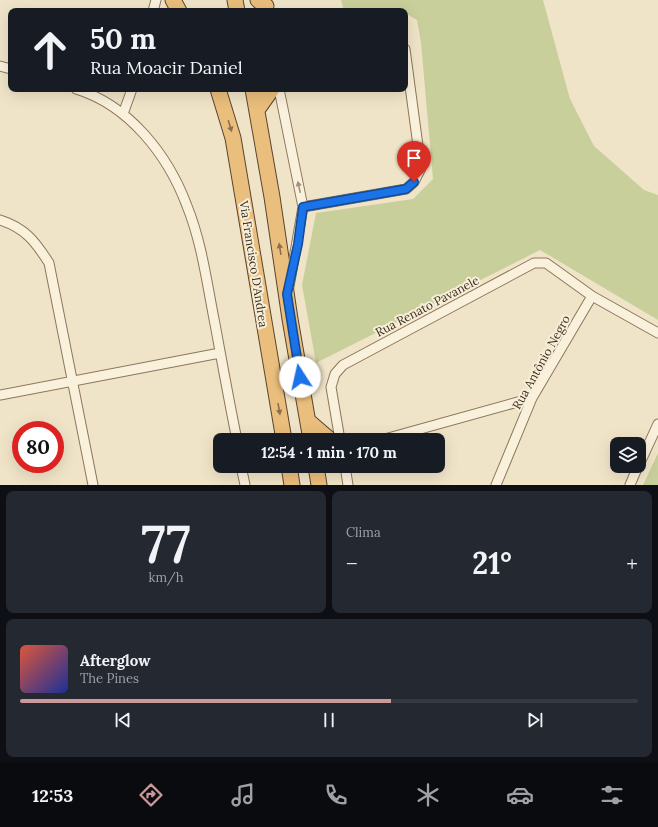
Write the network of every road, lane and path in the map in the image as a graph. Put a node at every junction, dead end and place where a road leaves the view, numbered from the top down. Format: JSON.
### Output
{"nodes":[{"id":1,"x":408,"y":71,"type":"edge"},
{"id":2,"x":85,"y":92,"type":"edge"},
{"id":3,"x":131,"y":92,"type":"edge"},
{"id":4,"x":219,"y":92,"type":"edge"},
{"id":5,"x":254,"y":92,"type":"edge"},
{"id":6,"x":270,"y":92,"type":"edge"},
{"id":7,"x":280,"y":92,"type":"edge"},
{"id":8,"x":258,"y":110,"type":"junction"},
{"id":9,"x":123,"y":114,"type":"junction"},
{"id":10,"x":303,"y":207,"type":"junction"},
{"id":11,"x":0,"y":220,"type":"edge"},
{"id":12,"x":287,"y":294,"type":"junction"},
{"id":13,"x":592,"y":296,"type":"junction"},
{"id":14,"x":658,"y":333,"type":"edge"},
{"id":15,"x":220,"y":353,"type":"junction"},
{"id":16,"x":72,"y":381,"type":"junction"},
{"id":17,"x":0,"y":395,"type":"edge"},
{"id":18,"x":532,"y":398,"type":"junction"},
{"id":19,"x":308,"y":421,"type":"junction"},
{"id":20,"x":658,"y":424,"type":"edge"},
{"id":21,"x":236,"y":433,"type":"edge"},
{"id":22,"x":283,"y":433,"type":"edge"},
{"id":23,"x":310,"y":433,"type":"edge"},
{"id":24,"x":322,"y":433,"type":"edge"},
{"id":25,"x":339,"y":433,"type":"edge"},
{"id":26,"x":407,"y":433,"type":"edge"},
{"id":27,"x":646,"y":450,"type":"edge"},
{"id":28,"x":242,"y":473,"type":"edge"},
{"id":29,"x":289,"y":473,"type":"edge"},
{"id":30,"x":317,"y":473,"type":"edge"},
{"id":31,"x":346,"y":473,"type":"edge"},
{"id":32,"x":635,"y":473,"type":"edge"},
{"id":33,"x":93,"y":485,"type":"edge"},
{"id":34,"x":245,"y":485,"type":"edge"},
{"id":35,"x":292,"y":485,"type":"edge"},
{"id":36,"x":319,"y":485,"type":"edge"},
{"id":37,"x":348,"y":485,"type":"edge"},
{"id":38,"x":496,"y":485,"type":"edge"},
{"id":39,"x":630,"y":485,"type":"edge"}],
"edges":[{"from":1,"to":10,"type":"street"},
{"from":2,"to":9,"type":"street"},
{"from":3,"to":9,"type":"street"},
{"from":4,"to":22,"type":"highway","name":"Via Francisco D'Andrea","one_way":true},
{"from":5,"to":8,"type":"highway"},
{"from":6,"to":8,"type":"highway"},
{"from":10,"to":7,"type":"street","one_way":true},
{"from":12,"to":8,"type":"highway","one_way":true},
{"from":9,"to":15,"type":"street"},
{"from":10,"to":12,"type":"street"},
{"from":11,"to":16,"type":"street"},
{"from":12,"to":19,"type":"highway"},
{"from":13,"to":14,"type":"street"},
{"from":13,"to":18,"type":"street","name":"Rua Antônio Negro"},
{"from":13,"to":25,"type":"street","name":"Rua Renato Pavanele"},
{"from":15,"to":16,"type":"street"},
{"from":15,"to":21,"type":"street"},
{"from":16,"to":17,"type":"street"},
{"from":16,"to":33,"type":"street"},
{"from":18,"to":26,"type":"street"},
{"from":18,"to":38,"type":"street","name":"Rua Antônio Negro"},
{"from":19,"to":23,"type":"highway"},
{"from":19,"to":24,"type":"highway"},
{"from":20,"to":27,"type":"street"},
{"from":28,"to":34,"type":"street"},
{"from":29,"to":35,"type":"highway"},
{"from":30,"to":36,"type":"highway"},
{"from":31,"to":37,"type":"street"},
{"from":32,"to":39,"type":"street"}]}
